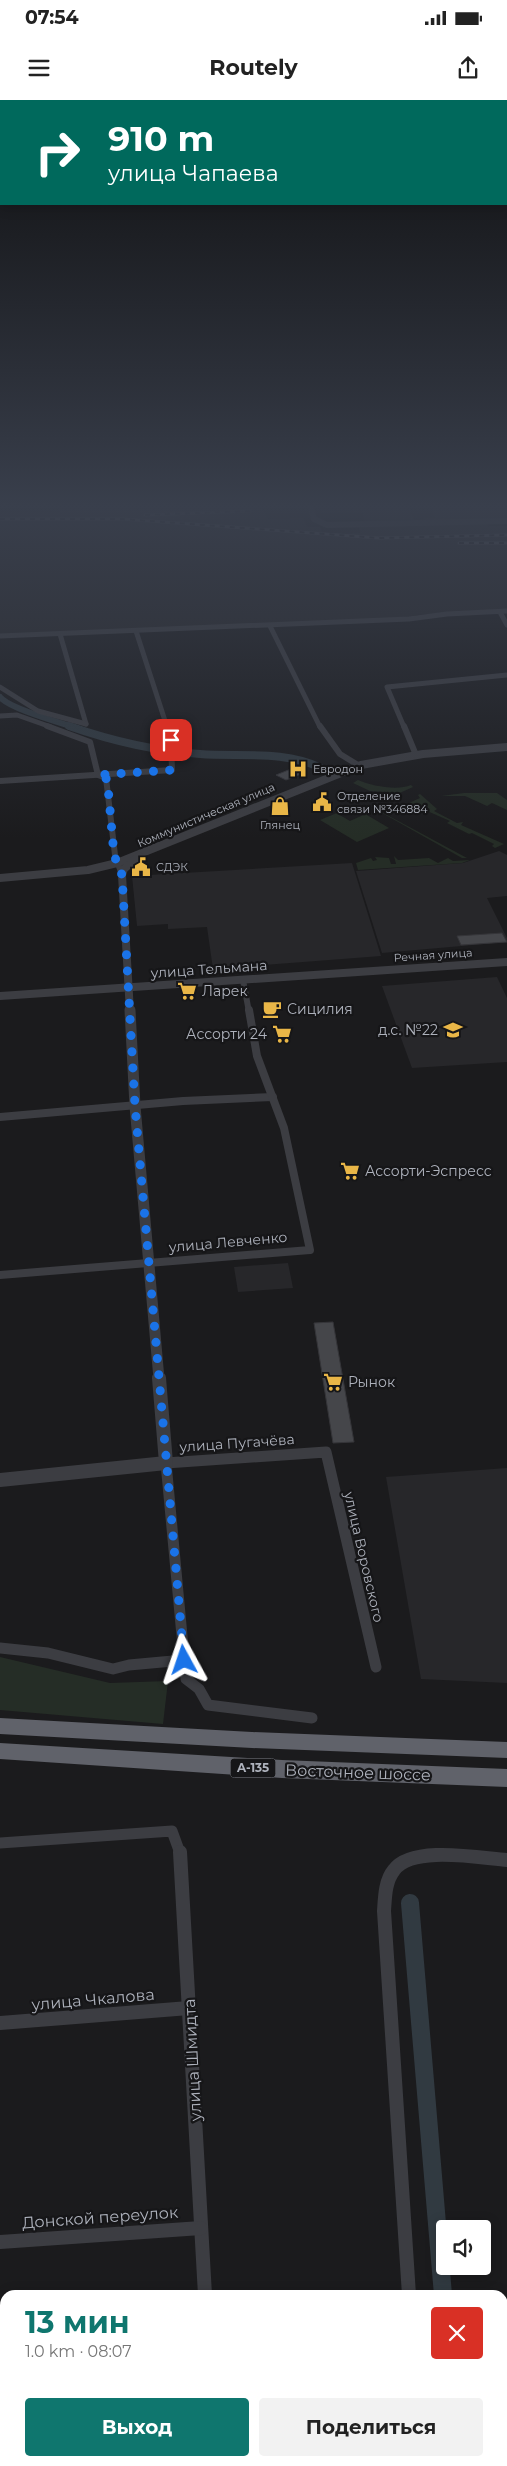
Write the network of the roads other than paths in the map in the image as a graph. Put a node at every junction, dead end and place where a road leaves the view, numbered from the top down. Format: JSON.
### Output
{"nodes":[{"id":1,"x":411,"y":617,"type":"edge"},
{"id":2,"x":270,"y":626,"type":"junction"},
{"id":3,"x":136,"y":631,"type":"junction"},
{"id":4,"x":60,"y":634,"type":"junction"},
{"id":5,"x":0,"y":636,"type":"edge"},
{"id":6,"x":507,"y":675,"type":"edge"},
{"id":7,"x":0,"y":687,"type":"edge"},
{"id":8,"x":0,"y":716,"type":"edge"},
{"id":9,"x":507,"y":747,"type":"edge"},
{"id":10,"x":416,"y":755,"type":"junction"},
{"id":11,"x":358,"y":765,"type":"junction"},
{"id":12,"x":172,"y":770,"type":"joint"},
{"id":13,"x":98,"y":775,"type":"junction"},
{"id":14,"x":0,"y":781,"type":"edge"},
{"id":15,"x":139,"y":856,"type":"junction"},
{"id":16,"x":117,"y":863,"type":"junction"},
{"id":17,"x":122,"y":875,"type":"junction"},
{"id":18,"x":0,"y":878,"type":"edge"},
{"id":19,"x":507,"y":962,"type":"edge"},
{"id":20,"x":360,"y":972,"type":"joint"},
{"id":21,"x":243,"y":980,"type":"junction"},
{"id":22,"x":127,"y":988,"type":"junction"},
{"id":23,"x":0,"y":996,"type":"edge"},
{"id":24,"x":273,"y":1097,"type":"junction"},
{"id":25,"x":135,"y":1106,"type":"junction"},
{"id":26,"x":0,"y":1117,"type":"edge"},
{"id":27,"x":149,"y":1262,"type":"junction"},
{"id":28,"x":0,"y":1275,"type":"edge"},
{"id":29,"x":326,"y":1452,"type":"joint"},
{"id":30,"x":166,"y":1463,"type":"junction"},
{"id":31,"x":0,"y":1480,"type":"edge"},
{"id":32,"x":0,"y":1648,"type":"edge"},
{"id":33,"x":184,"y":1660,"type":"junction"},
{"id":34,"x":376,"y":1667,"type":"dead end"},
{"id":35,"x":312,"y":1718,"type":"dead end"},
{"id":36,"x":0,"y":1726,"type":"edge"},
{"id":37,"x":507,"y":1750,"type":"edge"},
{"id":38,"x":0,"y":1751,"type":"edge"},
{"id":39,"x":507,"y":1778,"type":"edge"},
{"id":40,"x":0,"y":1843,"type":"edge"},
{"id":41,"x":507,"y":1860,"type":"edge"},
{"id":42,"x":189,"y":2008,"type":"junction"},
{"id":43,"x":0,"y":2023,"type":"edge"},
{"id":44,"x":202,"y":2228,"type":"junction"},
{"id":45,"x":0,"y":2242,"type":"edge"},
{"id":46,"x":205,"y":2290,"type":"edge"},
{"id":47,"x":409,"y":2290,"type":"edge"}],
"edges":[{"from":1,"to":2,"type":"street"},
{"from":2,"to":3,"type":"street"},
{"from":2,"to":11,"type":"street"},
{"from":3,"to":4,"type":"street"},
{"from":3,"to":12,"type":"street"},
{"from":4,"to":5,"type":"street"},
{"from":4,"to":7,"type":"street"},
{"from":6,"to":10,"type":"street"},
{"from":8,"to":13,"type":"street"},
{"from":9,"to":10,"type":"street","name":"Коммунистическая улица"},
{"from":10,"to":11,"type":"street","name":"Коммунистическая улица"},
{"from":11,"to":15,"type":"street","name":"Коммунистическая улица"},
{"from":12,"to":13,"type":"street"},
{"from":13,"to":14,"type":"street"},
{"from":13,"to":16,"type":"street"},
{"from":15,"to":16,"type":"street","name":"Коммунистическая улица"},
{"from":15,"to":17,"type":"street"},
{"from":16,"to":17,"type":"street"},
{"from":16,"to":18,"type":"street","name":"Коммунистическая улица"},
{"from":17,"to":22,"type":"street"},
{"from":19,"to":20,"type":"street","name":"Речная улица"},
{"from":20,"to":21,"type":"street","name":"улица Тельмана"},
{"from":21,"to":22,"type":"street","name":"улица Тельмана"},
{"from":21,"to":24,"type":"street"},
{"from":22,"to":23,"type":"street","name":"улица Тельмана"},
{"from":22,"to":25,"type":"street"},
{"from":24,"to":25,"type":"street"},
{"from":24,"to":27,"type":"street","name":"улица Левченко"},
{"from":25,"to":26,"type":"street"},
{"from":25,"to":27,"type":"street"},
{"from":27,"to":28,"type":"street","name":"улица Левченко"},
{"from":27,"to":30,"type":"street"},
{"from":29,"to":30,"type":"street","name":"улица Пугачёва"},
{"from":29,"to":34,"type":"street","name":"улица Воровского"},
{"from":30,"to":31,"type":"street","name":"улица Пугачёва"},
{"from":30,"to":33,"type":"street"},
{"from":32,"to":33,"type":"street"},
{"from":33,"to":35,"type":"street"},
{"from":36,"to":37,"type":"highway","name":"Восточное шоссе","number":"А-135"},
{"from":38,"to":39,"type":"highway","name":"Восточное шоссе","number":"А-135"},
{"from":40,"to":42,"type":"street","name":"улица Шмидта"},
{"from":41,"to":47,"type":"street"},
{"from":42,"to":43,"type":"street","name":"улица Чкалова"},
{"from":42,"to":44,"type":"street","name":"улица Шмидта"},
{"from":44,"to":45,"type":"street","name":"Донской переулок"},
{"from":44,"to":46,"type":"street","name":"улица Шмидта"}]}
